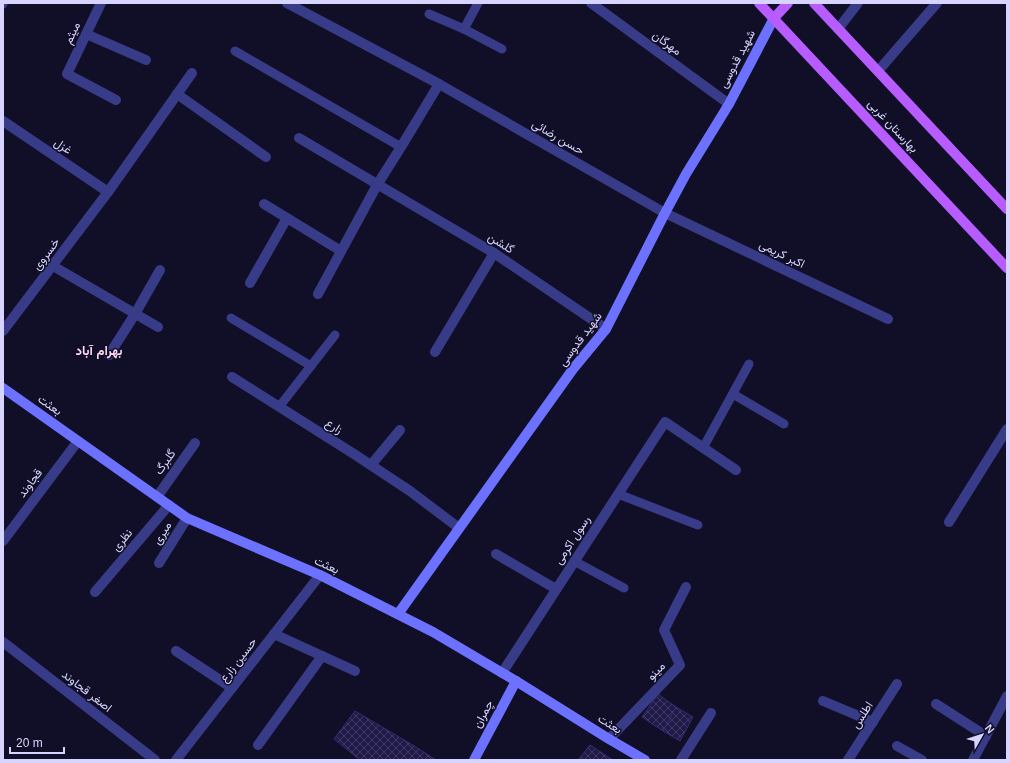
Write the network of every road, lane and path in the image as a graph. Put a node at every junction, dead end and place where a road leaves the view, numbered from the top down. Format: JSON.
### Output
{"nodes":[{"id":1,"x":101,"y":3,"type":"edge"},
{"id":2,"x":288,"y":3,"type":"edge"},
{"id":3,"x":478,"y":3,"type":"edge"},
{"id":4,"x":591,"y":3,"type":"edge"},
{"id":5,"x":759,"y":3,"type":"edge"},
{"id":6,"x":788,"y":3,"type":"edge"},
{"id":7,"x":814,"y":3,"type":"edge"},
{"id":8,"x":858,"y":3,"type":"edge"},
{"id":9,"x":937,"y":3,"type":"edge"},
{"id":10,"x":429,"y":14,"type":"dead end"},
{"id":11,"x":774,"y":18,"type":"junction"},
{"id":12,"x":838,"y":29,"type":"junction"},
{"id":13,"x":464,"y":30,"type":"junction"},
{"id":14,"x":86,"y":34,"type":"junction"},
{"id":15,"x":502,"y":49,"type":"dead end"},
{"id":16,"x":235,"y":51,"type":"dead end"},
{"id":17,"x":146,"y":60,"type":"dead end"},
{"id":18,"x":878,"y":71,"type":"junction"},
{"id":19,"x":192,"y":72,"type":"dead end"},
{"id":20,"x":439,"y":84,"type":"junction"},
{"id":21,"x":177,"y":94,"type":"junction"},
{"id":22,"x":116,"y":100,"type":"dead end"},
{"id":23,"x":729,"y":104,"type":"junction"},
{"id":24,"x":3,"y":121,"type":"edge"},
{"id":25,"x":299,"y":138,"type":"dead end"},
{"id":26,"x":402,"y":146,"type":"junction"},
{"id":27,"x":266,"y":157,"type":"dead end"},
{"id":28,"x":377,"y":184,"type":"junction"},
{"id":29,"x":108,"y":192,"type":"junction"},
{"id":30,"x":264,"y":204,"type":"dead end"},
{"id":31,"x":1007,"y":209,"type":"edge"},
{"id":32,"x":665,"y":213,"type":"junction"},
{"id":33,"x":287,"y":218,"type":"junction"},
{"id":34,"x":341,"y":251,"type":"junction"},
{"id":35,"x":494,"y":253,"type":"junction"},
{"id":36,"x":53,"y":266,"type":"junction"},
{"id":37,"x":1007,"y":268,"type":"edge"},
{"id":38,"x":160,"y":270,"type":"dead end"},
{"id":39,"x":250,"y":283,"type":"dead end"},
{"id":40,"x":318,"y":294,"type":"dead end"},
{"id":41,"x":135,"y":314,"type":"junction"},
{"id":42,"x":231,"y":318,"type":"dead end"},
{"id":43,"x":888,"y":319,"type":"dead end"},
{"id":44,"x":158,"y":328,"type":"dead end"},
{"id":45,"x":3,"y":330,"type":"edge"},
{"id":46,"x":606,"y":330,"type":"junction"},
{"id":47,"x":335,"y":335,"type":"dead end"},
{"id":48,"x":435,"y":352,"type":"dead end"},
{"id":49,"x":109,"y":355,"type":"dead end"},
{"id":50,"x":750,"y":364,"type":"dead end"},
{"id":51,"x":311,"y":366,"type":"junction"},
{"id":52,"x":232,"y":377,"type":"dead end"},
{"id":53,"x":3,"y":388,"type":"edge"},
{"id":54,"x":733,"y":394,"type":"junction"},
{"id":55,"x":280,"y":407,"type":"junction"},
{"id":56,"x":784,"y":424,"type":"dead end"},
{"id":57,"x":1007,"y":429,"type":"edge"},
{"id":58,"x":400,"y":430,"type":"dead end"},
{"id":59,"x":78,"y":441,"type":"junction"},
{"id":60,"x":195,"y":443,"type":"dead end"},
{"id":61,"x":703,"y":448,"type":"junction"},
{"id":62,"x":371,"y":465,"type":"junction"},
{"id":63,"x":736,"y":470,"type":"dead end"},
{"id":64,"x":618,"y":494,"type":"junction"},
{"id":65,"x":157,"y":497,"type":"junction"},
{"id":66,"x":169,"y":505,"type":"junction"},
{"id":67,"x":187,"y":518,"type":"junction"},
{"id":68,"x":949,"y":522,"type":"dead end"},
{"id":69,"x":698,"y":525,"type":"dead end"},
{"id":70,"x":459,"y":528,"type":"junction"},
{"id":71,"x":3,"y":541,"type":"edge"},
{"id":72,"x":496,"y":554,"type":"dead end"},
{"id":73,"x":574,"y":561,"type":"junction"},
{"id":74,"x":159,"y":563,"type":"dead end"},
{"id":75,"x":320,"y":575,"type":"junction"},
{"id":76,"x":686,"y":587,"type":"dead end"},
{"id":77,"x":624,"y":588,"type":"dead end"},
{"id":78,"x":556,"y":589,"type":"junction"},
{"id":79,"x":95,"y":592,"type":"dead end"},
{"id":80,"x":398,"y":614,"type":"junction"},
{"id":81,"x":274,"y":634,"type":"junction"},
{"id":82,"x":3,"y":642,"type":"edge"},
{"id":83,"x":176,"y":651,"type":"dead end"},
{"id":84,"x":322,"y":656,"type":"junction"},
{"id":85,"x":355,"y":671,"type":"dead end"},
{"id":86,"x":502,"y":673,"type":"junction"},
{"id":87,"x":516,"y":681,"type":"junction"},
{"id":88,"x":897,"y":684,"type":"dead end"},
{"id":89,"x":232,"y":688,"type":"junction"},
{"id":90,"x":1007,"y":696,"type":"edge"},
{"id":91,"x":823,"y":701,"type":"dead end"},
{"id":92,"x":936,"y":704,"type":"dead end"},
{"id":93,"x":711,"y":713,"type":"dead end"},
{"id":94,"x":873,"y":722,"type":"junction"},
{"id":95,"x":986,"y":736,"type":"junction"},
{"id":96,"x":609,"y":739,"type":"junction"},
{"id":97,"x":258,"y":745,"type":"dead end"},
{"id":98,"x":897,"y":746,"type":"dead end"},
{"id":99,"x":155,"y":760,"type":"edge"},
{"id":100,"x":176,"y":760,"type":"edge"},
{"id":101,"x":474,"y":760,"type":"edge"},
{"id":102,"x":645,"y":760,"type":"edge"},
{"id":103,"x":681,"y":760,"type":"edge"},
{"id":104,"x":848,"y":760,"type":"edge"},
{"id":105,"x":922,"y":760,"type":"edge"},
{"id":106,"x":972,"y":760,"type":"edge"}],
"edges":[{"from":1,"to":14,"type":"street","name":"میثم"},
{"from":2,"to":20,"type":"street","name":"حسن رضائی"},
{"from":3,"to":13,"type":"lane"},
{"from":4,"to":23,"type":"street","name":"مهرگان"},
{"from":5,"to":11,"type":"main road","name":"بهارستان غربی"},
{"from":6,"to":11,"type":"main road"},
{"from":7,"to":12,"type":"main road"},
{"from":8,"to":12,"type":"street"},
{"from":9,"to":18,"type":"street"},
{"from":10,"to":13,"type":"lane"},
{"from":11,"to":23,"type":"street","name":"شهید قدوسی"},
{"from":11,"to":37,"type":"main road","name":"بهارستان غربی"},
{"from":12,"to":18,"type":"main road"},
{"from":13,"to":15,"type":"lane"},
{"from":14,"to":17,"type":"street"},
{"from":14,"to":22,"type":"street","name":"میثم"},
{"from":16,"to":26,"type":"lane"},
{"from":18,"to":31,"type":"main road"},
{"from":19,"to":21,"type":"street","name":"خسروی"},
{"from":20,"to":26,"type":"street"},
{"from":20,"to":32,"type":"street","name":"حسن رضائی"},
{"from":21,"to":27,"type":"street"},
{"from":21,"to":29,"type":"street","name":"خسروی"},
{"from":23,"to":32,"type":"street","name":"شهید قدوسی"},
{"from":24,"to":29,"type":"street","name":"غزل"},
{"from":25,"to":28,"type":"street","name":"گلشن"},
{"from":26,"to":28,"type":"street"},
{"from":28,"to":34,"type":"street"},
{"from":28,"to":35,"type":"street","name":"گلشن"},
{"from":29,"to":36,"type":"street","name":"خسروی"},
{"from":30,"to":33,"type":"street"},
{"from":32,"to":43,"type":"street","name":"اکبر کریمی"},
{"from":32,"to":46,"type":"street","name":"شهید قدوسی"},
{"from":33,"to":34,"type":"street"},
{"from":33,"to":39,"type":"street"},
{"from":34,"to":40,"type":"street"},
{"from":35,"to":46,"type":"street","name":"گلشن"},
{"from":35,"to":48,"type":"street"},
{"from":36,"to":41,"type":"street"},
{"from":36,"to":45,"type":"street","name":"خسروی"},
{"from":38,"to":41,"type":"street"},
{"from":41,"to":44,"type":"street"},
{"from":41,"to":49,"type":"street"},
{"from":42,"to":51,"type":"lane"},
{"from":46,"to":70,"type":"street","name":"شهید قدوسی"},
{"from":47,"to":51,"type":"lane"},
{"from":50,"to":54,"type":"lane"},
{"from":51,"to":55,"type":"lane"},
{"from":52,"to":55,"type":"street","name":"زارع"},
{"from":53,"to":59,"type":"street","name":"بعثت"},
{"from":54,"to":56,"type":"lane"},
{"from":54,"to":61,"type":"lane"},
{"from":55,"to":62,"type":"street","name":"زارع"},
{"from":57,"to":68,"type":"street"},
{"from":58,"to":62,"type":"street"},
{"from":59,"to":65,"type":"street","name":"بعثت"},
{"from":59,"to":71,"type":"street","name":"قجاوند"},
{"from":60,"to":65,"type":"street","name":"گلبرگ"},
{"from":61,"to":63,"type":"street"},
{"from":61,"to":64,"type":"street","name":"رسول اکرمی"},
{"from":62,"to":70,"type":"street","name":"زارع"},
{"from":64,"to":69,"type":"lane"},
{"from":64,"to":73,"type":"street","name":"رسول اکرمی"},
{"from":65,"to":66,"type":"street","name":"بعثت"},
{"from":66,"to":67,"type":"street","name":"بعثت"},
{"from":66,"to":79,"type":"street","name":"نظری"},
{"from":67,"to":74,"type":"street","name":"میری"},
{"from":67,"to":75,"type":"street","name":"بعثت"},
{"from":70,"to":80,"type":"street","name":"شهید قدوسی"},
{"from":72,"to":78,"type":"street"},
{"from":73,"to":77,"type":"lane"},
{"from":73,"to":78,"type":"street","name":"رسول اکرمی"},
{"from":75,"to":80,"type":"street","name":"بعثت"},
{"from":75,"to":81,"type":"street","name":"حسین زارع"},
{"from":76,"to":96,"type":"street","name":"مینو"},
{"from":78,"to":86,"type":"street","name":"رسول اکرمی"},
{"from":80,"to":86,"type":"street","name":"بعثت"},
{"from":81,"to":84,"type":"street"},
{"from":81,"to":89,"type":"street","name":"حسین زارع"},
{"from":82,"to":99,"type":"street","name":"اصغر قجاوند"},
{"from":83,"to":89,"type":"street"},
{"from":84,"to":85,"type":"street"},
{"from":84,"to":97,"type":"street"},
{"from":86,"to":87,"type":"street","name":"بعثت"},
{"from":87,"to":96,"type":"street","name":"بعثت"},
{"from":87,"to":101,"type":"street","name":"چمران"},
{"from":88,"to":94,"type":"street","name":"اطلس"},
{"from":89,"to":100,"type":"street","name":"حسین زارع"},
{"from":90,"to":95,"type":"street"},
{"from":91,"to":94,"type":"street"},
{"from":92,"to":95,"type":"street"},
{"from":93,"to":103,"type":"street"},
{"from":94,"to":104,"type":"street","name":"اطلس"},
{"from":95,"to":106,"type":"street"},
{"from":96,"to":102,"type":"street","name":"بعثت"},
{"from":98,"to":105,"type":"street"}]}
